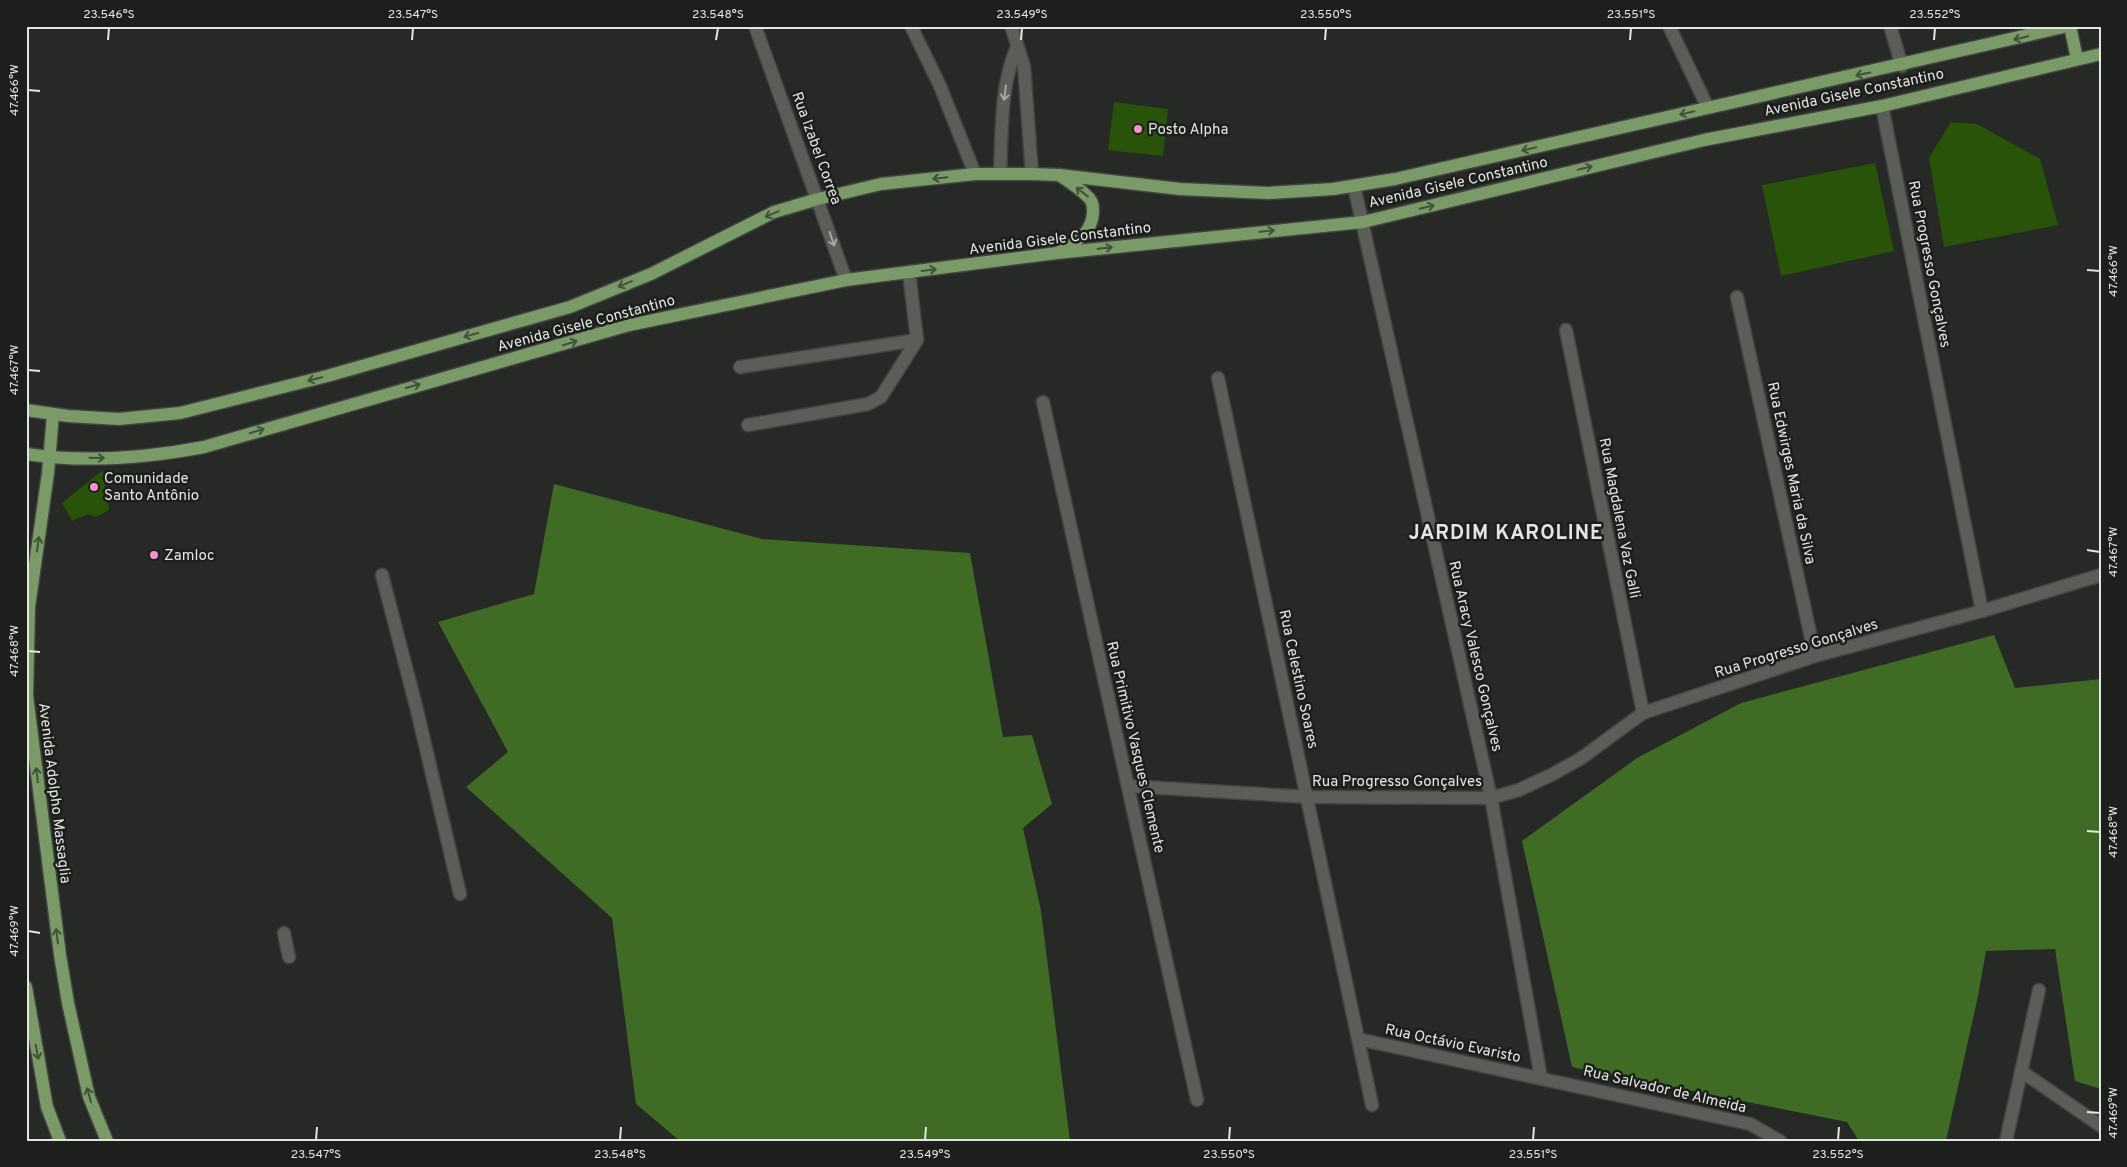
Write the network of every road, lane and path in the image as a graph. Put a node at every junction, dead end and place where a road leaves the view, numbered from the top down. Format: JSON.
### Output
{"nodes":[{"id":1,"x":755,"y":26,"type":"edge"},
{"id":2,"x":911,"y":26,"type":"edge"},
{"id":3,"x":1011,"y":26,"type":"edge"},
{"id":4,"x":1669,"y":26,"type":"edge"},
{"id":5,"x":1890,"y":26,"type":"edge"},
{"id":6,"x":2069,"y":26,"type":"edge"},
{"id":7,"x":1017,"y":47,"type":"junction"},
{"id":8,"x":2101,"y":54,"type":"edge"},
{"id":9,"x":2077,"y":59,"type":"junction"},
{"id":10,"x":1902,"y":66,"type":"junction"},
{"id":11,"x":1882,"y":106,"type":"junction"},
{"id":12,"x":1708,"y":108,"type":"junction"},
{"id":13,"x":975,"y":174,"type":"junction"},
{"id":14,"x":1000,"y":174,"type":"junction"},
{"id":15,"x":1032,"y":174,"type":"junction"},
{"id":16,"x":1059,"y":174,"type":"junction"},
{"id":17,"x":1354,"y":186,"type":"junction"},
{"id":18,"x":818,"y":199,"type":"junction"},
{"id":19,"x":1362,"y":222,"type":"junction"},
{"id":20,"x":1057,"y":253,"type":"junction"},
{"id":21,"x":910,"y":272,"type":"junction"},
{"id":22,"x":846,"y":280,"type":"junction"},
{"id":23,"x":1737,"y":297,"type":"dead end"},
{"id":24,"x":1566,"y":330,"type":"dead end"},
{"id":25,"x":917,"y":340,"type":"junction"},
{"id":26,"x":740,"y":367,"type":"dead end"},
{"id":27,"x":1218,"y":378,"type":"dead end"},
{"id":28,"x":1043,"y":402,"type":"dead end"},
{"id":29,"x":26,"y":410,"type":"edge"},
{"id":30,"x":53,"y":415,"type":"junction"},
{"id":31,"x":748,"y":425,"type":"dead end"},
{"id":32,"x":26,"y":454,"type":"edge"},
{"id":33,"x":49,"y":457,"type":"junction"},
{"id":34,"x":382,"y":575,"type":"dead end"},
{"id":35,"x":2101,"y":575,"type":"edge"},
{"id":36,"x":1982,"y":611,"type":"junction"},
{"id":37,"x":1816,"y":656,"type":"junction"},
{"id":38,"x":1643,"y":713,"type":"junction"},
{"id":39,"x":1128,"y":786,"type":"junction"},
{"id":40,"x":1308,"y":797,"type":"junction"},
{"id":41,"x":1491,"y":798,"type":"junction"},
{"id":42,"x":460,"y":894,"type":"dead end"},
{"id":43,"x":284,"y":933,"type":"dead end"},
{"id":44,"x":289,"y":956,"type":"dead end"},
{"id":45,"x":26,"y":987,"type":"edge"},
{"id":46,"x":2039,"y":990,"type":"dead end"},
{"id":47,"x":1358,"y":1039,"type":"junction"},
{"id":48,"x":2022,"y":1071,"type":"junction"},
{"id":49,"x":1541,"y":1078,"type":"junction"},
{"id":50,"x":1197,"y":1100,"type":"dead end"},
{"id":51,"x":1372,"y":1105,"type":"dead end"},
{"id":52,"x":2101,"y":1126,"type":"edge"},
{"id":53,"x":60,"y":1141,"type":"edge"},
{"id":54,"x":107,"y":1141,"type":"edge"},
{"id":55,"x":1780,"y":1141,"type":"edge"},
{"id":56,"x":2006,"y":1141,"type":"edge"}],
"edges":[{"from":1,"to":18,"type":"street","name":"Rua Izabel Correa"},
{"from":2,"to":13,"type":"street"},
{"from":3,"to":7,"type":"street"},
{"from":4,"to":12,"type":"street"},
{"from":5,"to":10,"type":"street"},
{"from":6,"to":9,"type":"main road"},
{"from":6,"to":10,"type":"main road","name":"Avenida Gisele Constantino","one_way":true},
{"from":7,"to":14,"type":"street","one_way":true},
{"from":7,"to":15,"type":"street"},
{"from":8,"to":9,"type":"main road","name":"Avenida Gisele Constantino"},
{"from":9,"to":11,"type":"main road","name":"Avenida Gisele Constantino"},
{"from":10,"to":12,"type":"main road","name":"Avenida Gisele Constantino","one_way":true},
{"from":19,"to":11,"type":"main road","name":"Avenida Gisele Constantino","one_way":true},
{"from":11,"to":36,"type":"street","name":"Rua Progresso Gonçalves"},
{"from":12,"to":17,"type":"main road","name":"Avenida Gisele Constantino","one_way":true},
{"from":13,"to":14,"type":"main road","name":"Avenida Gisele Constantino"},
{"from":13,"to":18,"type":"main road","name":"Avenida Gisele Constantino","one_way":true},
{"from":14,"to":15,"type":"main road","name":"Avenida Gisele Constantino"},
{"from":15,"to":16,"type":"main road","name":"Avenida Gisele Constantino"},
{"from":16,"to":17,"type":"main road","name":"Avenida Gisele Constantino"},
{"from":20,"to":16,"type":"main road","one_way":true},
{"from":17,"to":19,"type":"street","name":"Rua Aracy Valesco Gonçalves"},
{"from":18,"to":22,"type":"street","name":"Rua Izabel Correa","one_way":true},
{"from":18,"to":30,"type":"main road","name":"Avenida Gisele Constantino","one_way":true},
{"from":20,"to":19,"type":"main road","name":"Avenida Gisele Constantino","one_way":true},
{"from":19,"to":41,"type":"street","name":"Rua Aracy Valesco Gonçalves"},
{"from":21,"to":20,"type":"main road","name":"Avenida Gisele Constantino","one_way":true},
{"from":21,"to":22,"type":"main road","name":"Avenida Gisele Constantino"},
{"from":21,"to":25,"type":"street"},
{"from":33,"to":22,"type":"main road","name":"Avenida Gisele Constantino","one_way":true},
{"from":23,"to":37,"type":"street","name":"Rua Edwirges Maria da Silva"},
{"from":24,"to":38,"type":"street","name":"Rua Magdalena Vaz Galli"},
{"from":25,"to":26,"type":"street"},
{"from":25,"to":31,"type":"street"},
{"from":27,"to":40,"type":"street","name":"Rua Celestino Soares"},
{"from":28,"to":39,"type":"street","name":"Rua Primitivo Vasques Clemente"},
{"from":29,"to":30,"type":"main road","name":"Avenida Gisele Constantino"},
{"from":30,"to":33,"type":"main road","name":"Avenida Adolpho Massaglia"},
{"from":32,"to":33,"type":"main road","name":"Avenida Gisele Constantino"},
{"from":54,"to":33,"type":"main road","name":"Avenida Adolpho Massaglia","one_way":true},
{"from":34,"to":42,"type":"street"},
{"from":35,"to":36,"type":"street"},
{"from":36,"to":37,"type":"street","name":"Rua Progresso Gonçalves"},
{"from":37,"to":38,"type":"street","name":"Rua Progresso Gonçalves"},
{"from":38,"to":41,"type":"street","name":"Rua Progresso Gonçalves"},
{"from":39,"to":40,"type":"street","name":"Rua Progresso Gonçalves"},
{"from":39,"to":50,"type":"street","name":"Rua Primitivo Vasques Clemente"},
{"from":40,"to":41,"type":"street","name":"Rua Progresso Gonçalves"},
{"from":40,"to":47,"type":"street","name":"Rua Celestino Soares"},
{"from":41,"to":49,"type":"street","name":"Rua Aracy Valesco Gonçalves"},
{"from":43,"to":44,"type":"street"},
{"from":45,"to":53,"type":"main road","one_way":true},
{"from":46,"to":48,"type":"street"},
{"from":47,"to":49,"type":"street","name":"Rua Octávio Evaristo"},
{"from":47,"to":51,"type":"street","name":"Rua Celestino Soares"},
{"from":48,"to":52,"type":"street"},
{"from":48,"to":56,"type":"street"},
{"from":49,"to":55,"type":"street","name":"Rua Salvador de Almeida"}]}
